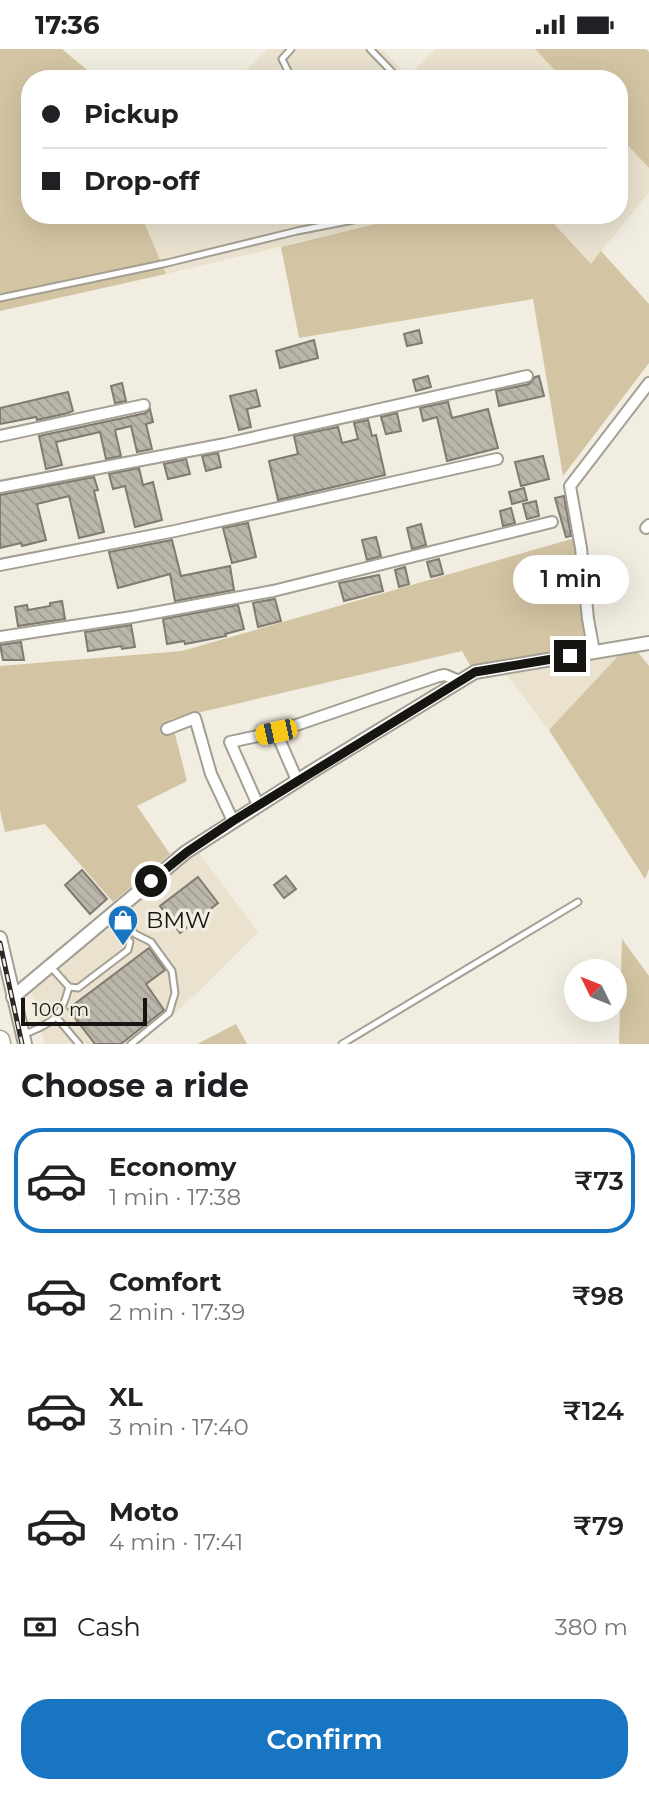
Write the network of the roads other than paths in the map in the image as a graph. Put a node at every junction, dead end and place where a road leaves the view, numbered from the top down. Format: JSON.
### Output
{"nodes":[{"id":1,"x":291,"y":49,"type":"edge"},
{"id":2,"x":370,"y":49,"type":"edge"},
{"id":3,"x":288,"y":70,"type":"edge"},
{"id":4,"x":390,"y":70,"type":"edge"},
{"id":5,"x":333,"y":224,"type":"edge"},
{"id":6,"x":0,"y":298,"type":"edge"},
{"id":7,"x":527,"y":376,"type":"dead end"},
{"id":8,"x":649,"y":383,"type":"edge"},
{"id":9,"x":144,"y":405,"type":"dead end"},
{"id":10,"x":0,"y":436,"type":"edge"},
{"id":11,"x":497,"y":459,"type":"dead end"},
{"id":12,"x":0,"y":488,"type":"edge"},
{"id":13,"x":552,"y":522,"type":"dead end"},
{"id":14,"x":0,"y":565,"type":"edge"},
{"id":15,"x":0,"y":638,"type":"edge"},
{"id":16,"x":649,"y":643,"type":"edge"},
{"id":17,"x":594,"y":652,"type":"junction"},
{"id":18,"x":460,"y":681,"type":"junction"},
{"id":19,"x":167,"y":729,"type":"dead end"},
{"id":20,"x":276,"y":732,"type":"junction"},
{"id":21,"x":297,"y":780,"type":"junction"},
{"id":22,"x":258,"y":805,"type":"junction"},
{"id":23,"x":233,"y":821,"type":"junction"},
{"id":24,"x":578,"y":902,"type":"dead end"},
{"id":25,"x":112,"y":913,"type":"junction"},
{"id":26,"x":0,"y":938,"type":"edge"},
{"id":27,"x":50,"y":966,"type":"junction"},
{"id":28,"x":69,"y":987,"type":"junction"},
{"id":29,"x":13,"y":997,"type":"junction"},
{"id":30,"x":57,"y":1018,"type":"junction"},
{"id":31,"x":23,"y":1040,"type":"edge"},
{"id":32,"x":79,"y":1044,"type":"edge"},
{"id":33,"x":131,"y":1044,"type":"edge"},
{"id":34,"x":342,"y":1044,"type":"edge"}],
"edges":[{"from":1,"to":3,"type":"lane"},
{"from":2,"to":4,"type":"lane"},
{"from":5,"to":6,"type":"lane"},
{"from":7,"to":12,"type":"street"},
{"from":8,"to":17,"type":"street"},
{"from":9,"to":10,"type":"street"},
{"from":11,"to":14,"type":"street"},
{"from":13,"to":15,"type":"street"},
{"from":16,"to":17,"type":"street"},
{"from":17,"to":18,"type":"street"},
{"from":18,"to":20,"type":"street"},
{"from":18,"to":21,"type":"street"},
{"from":19,"to":23,"type":"street"},
{"from":20,"to":21,"type":"street"},
{"from":20,"to":22,"type":"street"},
{"from":21,"to":22,"type":"street"},
{"from":22,"to":23,"type":"street"},
{"from":23,"to":25,"type":"street"},
{"from":24,"to":34,"type":"lane"},
{"from":25,"to":27,"type":"street"},
{"from":25,"to":28,"type":"lane"},
{"from":25,"to":33,"type":"lane"},
{"from":26,"to":29,"type":"street"},
{"from":27,"to":28,"type":"lane"},
{"from":27,"to":29,"type":"street"},
{"from":28,"to":30,"type":"lane"},
{"from":29,"to":31,"type":"street"},
{"from":30,"to":31,"type":"lane"},
{"from":30,"to":32,"type":"lane"}]}
